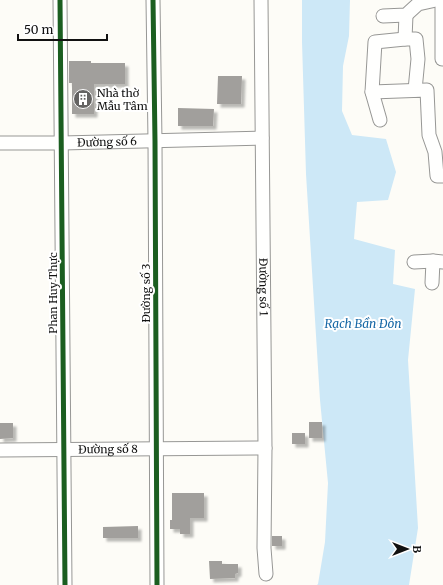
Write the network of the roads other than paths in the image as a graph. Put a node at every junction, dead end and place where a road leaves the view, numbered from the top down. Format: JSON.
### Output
{"nodes":[{"id":1,"x":60,"y":0,"type":"edge"},
{"id":2,"x":154,"y":0,"type":"edge"},
{"id":3,"x":261,"y":0,"type":"edge"},
{"id":4,"x":436,"y":0,"type":"edge"},
{"id":5,"x":442,"y":0,"type":"edge"},
{"id":6,"x":406,"y":15,"type":"junction"},
{"id":7,"x":383,"y":16,"type":"dead end"},
{"id":8,"x":405,"y":39,"type":"junction"},
{"id":9,"x":442,"y":59,"type":"dead end"},
{"id":10,"x":415,"y":90,"type":"junction"},
{"id":11,"x":372,"y":92,"type":"junction"},
{"id":12,"x":380,"y":120,"type":"dead end"},
{"id":13,"x":262,"y":138,"type":"junction"},
{"id":14,"x":155,"y":141,"type":"junction"},
{"id":15,"x":0,"y":143,"type":"edge"},
{"id":16,"x":62,"y":143,"type":"junction"},
{"id":17,"x":443,"y":176,"type":"edge"},
{"id":18,"x":438,"y":261,"type":"edge"},
{"id":19,"x":414,"y":262,"type":"dead end"},
{"id":20,"x":432,"y":283,"type":"dead end"},
{"id":21,"x":156,"y":448,"type":"junction"},
{"id":22,"x":265,"y":448,"type":"junction"},
{"id":23,"x":63,"y":449,"type":"junction"},
{"id":24,"x":0,"y":450,"type":"edge"},
{"id":25,"x":266,"y":574,"type":"dead end"},
{"id":26,"x":66,"y":585,"type":"edge"},
{"id":27,"x":157,"y":585,"type":"edge"}],
"edges":[{"from":1,"to":16,"type":"street","name":"Phan Huy Thực"},
{"from":2,"to":14,"type":"street","name":"Đường số 3"},
{"from":3,"to":13,"type":"street","name":"Đường số 1"},
{"from":4,"to":6,"type":"street"},
{"from":5,"to":9,"type":"street"},
{"from":6,"to":7,"type":"street"},
{"from":6,"to":8,"type":"street"},
{"from":8,"to":10,"type":"street"},
{"from":8,"to":11,"type":"street"},
{"from":10,"to":11,"type":"street"},
{"from":10,"to":17,"type":"street"},
{"from":11,"to":12,"type":"street"},
{"from":13,"to":14,"type":"street","name":"Đường số 6"},
{"from":13,"to":22,"type":"street","name":"Đường số 1"},
{"from":14,"to":16,"type":"street","name":"Đường số 6"},
{"from":14,"to":21,"type":"street","name":"Đường số 3"},
{"from":15,"to":16,"type":"street","name":"Đường số 6"},
{"from":16,"to":23,"type":"street","name":"Phan Huy Thực"},
{"from":18,"to":19,"type":"street"},
{"from":18,"to":20,"type":"street"},
{"from":21,"to":22,"type":"street","name":"Đường số 8"},
{"from":21,"to":23,"type":"street","name":"Đường số 8"},
{"from":21,"to":27,"type":"street","name":"Đường số 3"},
{"from":22,"to":25,"type":"street","name":"Đường số 1"},
{"from":23,"to":24,"type":"street","name":"Đường số 8"},
{"from":23,"to":26,"type":"street","name":"Phan Huy Thực"}]}
